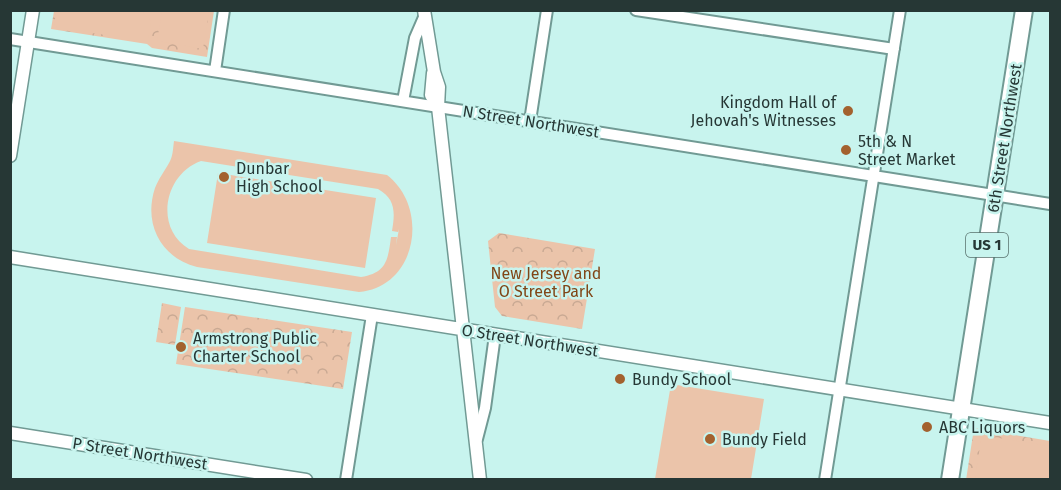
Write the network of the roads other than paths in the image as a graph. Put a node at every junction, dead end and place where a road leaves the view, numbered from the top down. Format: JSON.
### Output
{"nodes":[{"id":1,"x":33,"y":10,"type":"edge"},
{"id":2,"x":224,"y":10,"type":"edge"},
{"id":3,"x":547,"y":10,"type":"edge"},
{"id":4,"x":636,"y":10,"type":"edge"},
{"id":5,"x":900,"y":10,"type":"edge"},
{"id":6,"x":1024,"y":10,"type":"edge"},
{"id":7,"x":425,"y":12,"type":"edge"},
{"id":8,"x":10,"y":39,"type":"edge"},
{"id":9,"x":28,"y":42,"type":"junction"},
{"id":10,"x":894,"y":49,"type":"junction"},
{"id":11,"x":214,"y":71,"type":"junction"},
{"id":12,"x":403,"y":101,"type":"junction"},
{"id":13,"x":438,"y":106,"type":"junction"},
{"id":14,"x":530,"y":121,"type":"junction"},
{"id":15,"x":10,"y":156,"type":"edge"},
{"id":16,"x":875,"y":176,"type":"junction"},
{"id":17,"x":995,"y":195,"type":"junction"},
{"id":18,"x":1050,"y":204,"type":"edge"},
{"id":19,"x":10,"y":257,"type":"edge"},
{"id":20,"x":372,"y":315,"type":"junction"},
{"id":21,"x":462,"y":329,"type":"junction"},
{"id":22,"x":495,"y":335,"type":"junction"},
{"id":23,"x":839,"y":389,"type":"junction"},
{"id":24,"x":961,"y":409,"type":"junction"},
{"id":25,"x":1050,"y":423,"type":"edge"},
{"id":26,"x":10,"y":433,"type":"edge"},
{"id":27,"x":476,"y":442,"type":"junction"},
{"id":28,"x":306,"y":480,"type":"edge"},
{"id":29,"x":346,"y":480,"type":"edge"},
{"id":30,"x":480,"y":480,"type":"edge"},
{"id":31,"x":825,"y":480,"type":"edge"},
{"id":32,"x":950,"y":480,"type":"edge"}],
"edges":[{"from":1,"to":9,"type":"street"},
{"from":2,"to":11,"type":"street"},
{"from":3,"to":14,"type":"street"},
{"from":4,"to":10,"type":"street"},
{"from":5,"to":10,"type":"street"},
{"from":6,"to":17,"type":"highway","name":"6th Street Northwest","number":"US 1"},
{"from":7,"to":12,"type":"street"},
{"from":7,"to":13,"type":"street"},
{"from":8,"to":9,"type":"street","name":"N Street Northwest"},
{"from":9,"to":11,"type":"street","name":"N Street Northwest"},
{"from":9,"to":15,"type":"street"},
{"from":10,"to":16,"type":"street"},
{"from":11,"to":12,"type":"street","name":"N Street Northwest"},
{"from":12,"to":13,"type":"street","name":"N Street Northwest"},
{"from":13,"to":14,"type":"street","name":"N Street Northwest"},
{"from":13,"to":21,"type":"street"},
{"from":14,"to":16,"type":"street","name":"N Street Northwest"},
{"from":16,"to":17,"type":"street","name":"N Street Northwest"},
{"from":16,"to":23,"type":"street"},
{"from":17,"to":18,"type":"street","name":"N Street Northwest"},
{"from":17,"to":24,"type":"highway","name":"6th Street Northwest","number":"US 1"},
{"from":19,"to":20,"type":"street","name":"O Street Northwest"},
{"from":20,"to":21,"type":"street","name":"O Street Northwest"},
{"from":20,"to":29,"type":"street"},
{"from":21,"to":22,"type":"street","name":"O Street Northwest"},
{"from":21,"to":27,"type":"street"},
{"from":22,"to":23,"type":"street","name":"O Street Northwest"},
{"from":22,"to":27,"type":"street"},
{"from":23,"to":24,"type":"street","name":"O Street Northwest"},
{"from":23,"to":31,"type":"street"},
{"from":24,"to":25,"type":"street","name":"O Street Northwest"},
{"from":24,"to":32,"type":"highway","name":"6th Street Northwest","number":"US 1"},
{"from":26,"to":28,"type":"street","name":"P Street Northwest"},
{"from":27,"to":30,"type":"street"}]}
